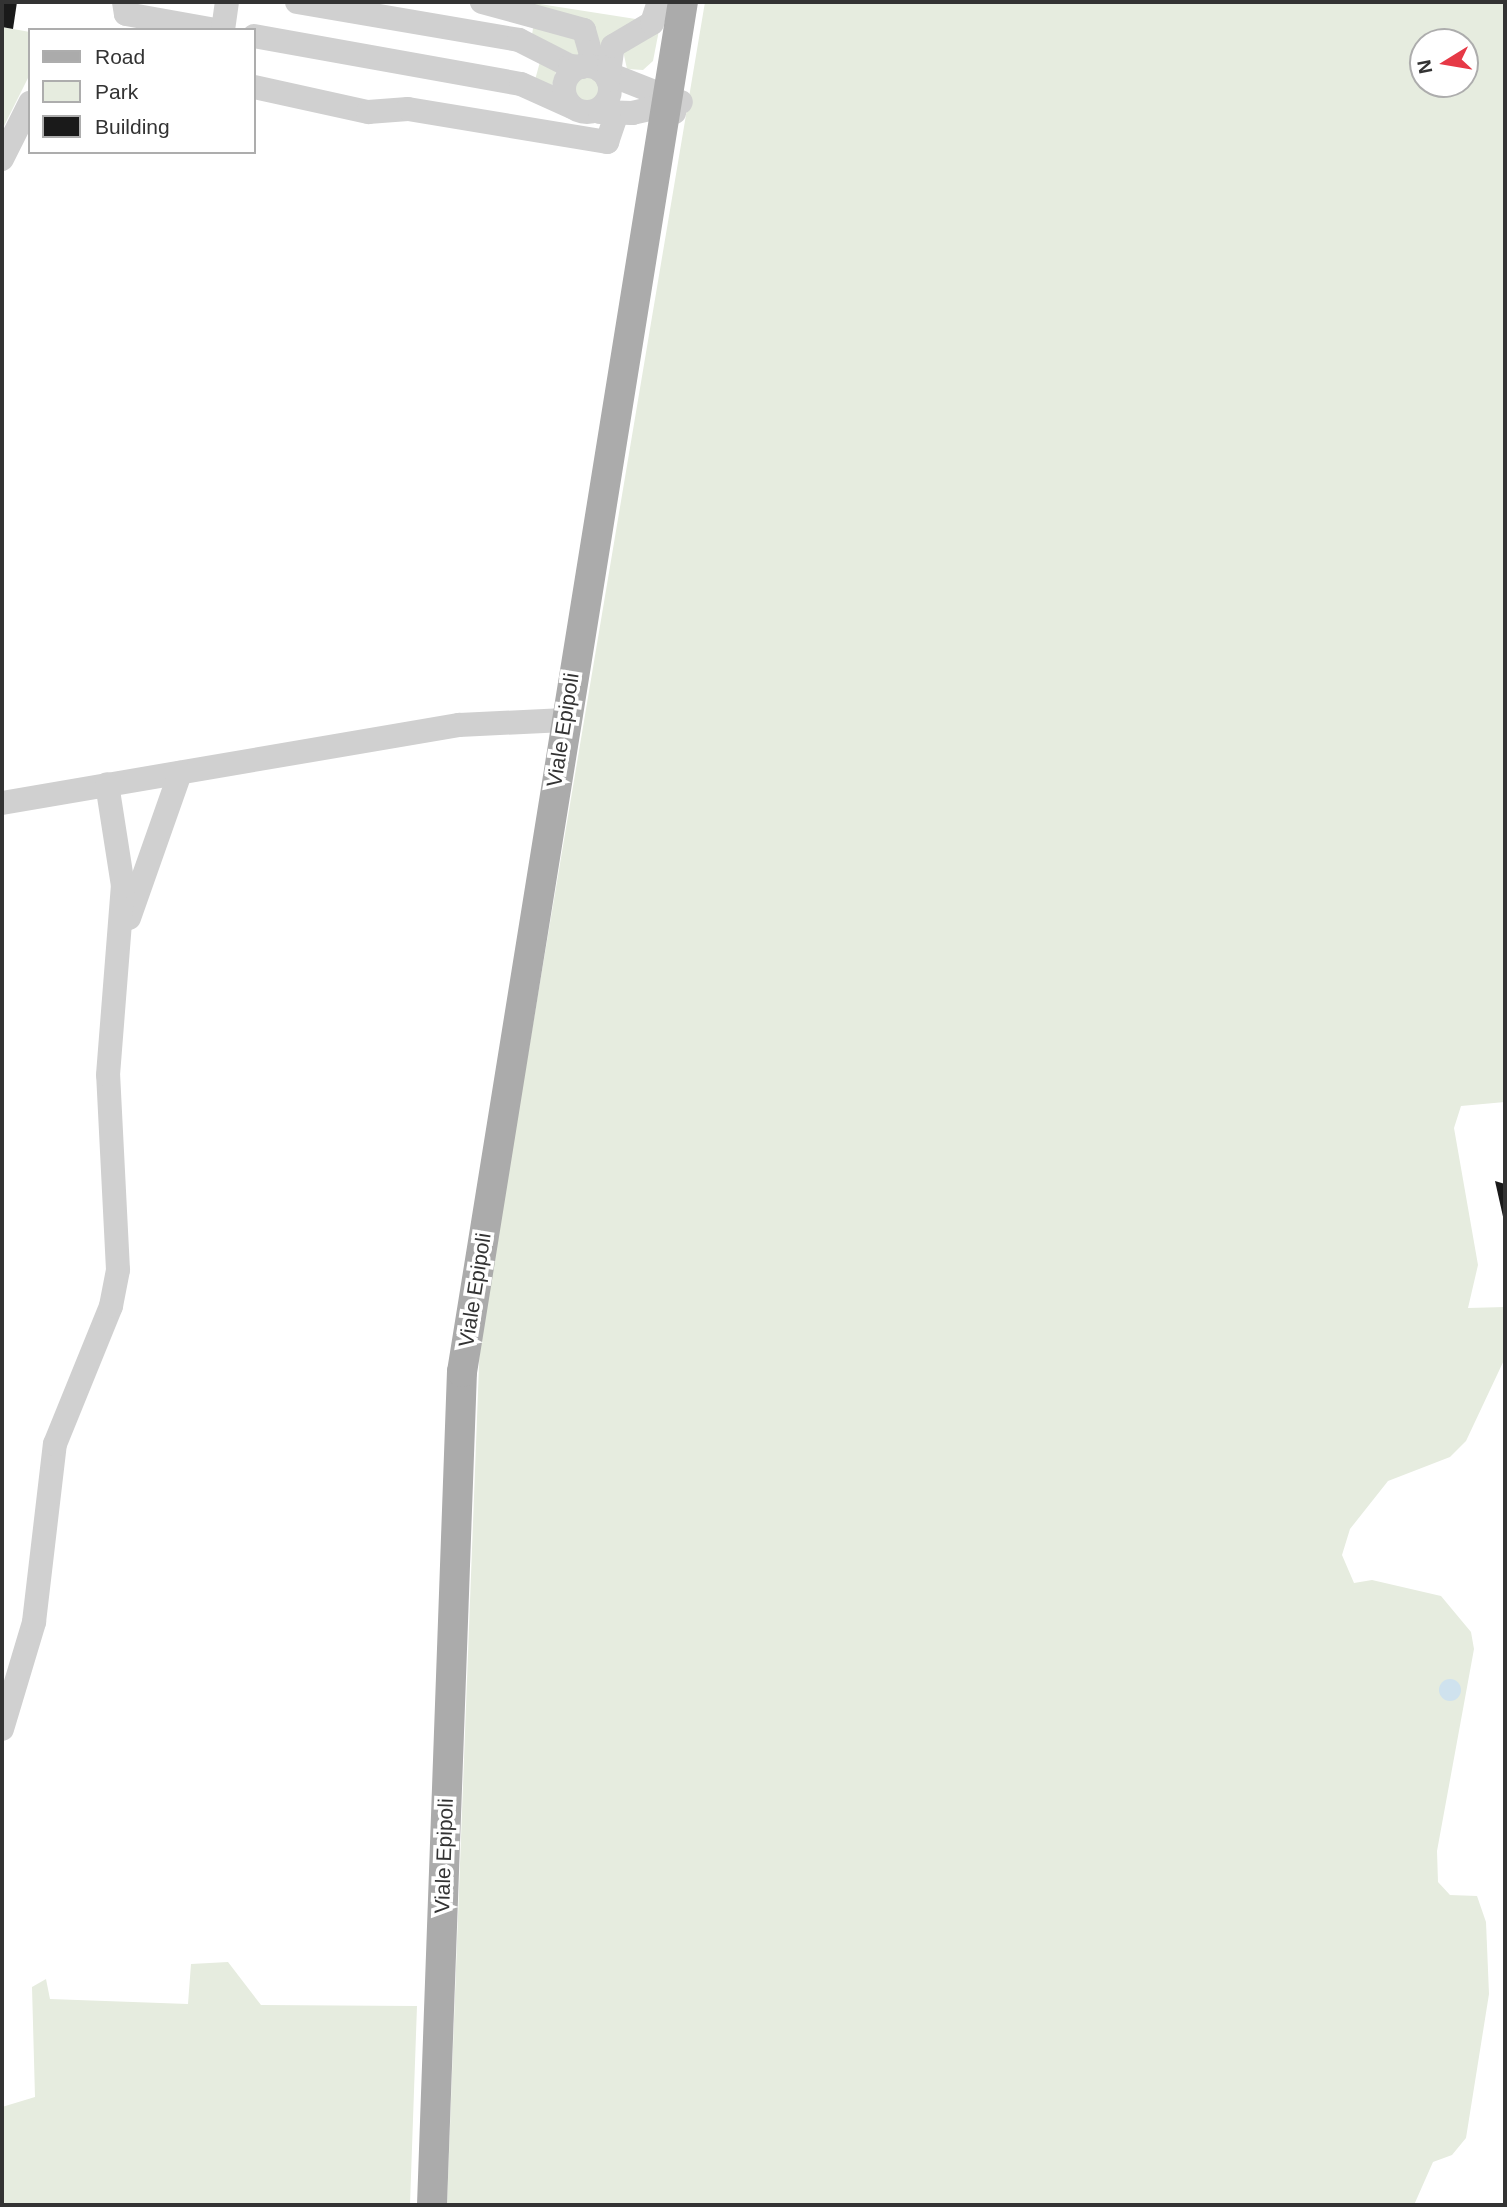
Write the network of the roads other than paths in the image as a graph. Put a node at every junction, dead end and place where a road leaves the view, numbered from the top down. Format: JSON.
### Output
{"nodes":[{"id":1,"x":124,"y":2,"type":"edge"},
{"id":2,"x":227,"y":2,"type":"edge"},
{"id":3,"x":298,"y":2,"type":"edge"},
{"id":4,"x":482,"y":2,"type":"edge"},
{"id":5,"x":659,"y":2,"type":"edge"},
{"id":6,"x":682,"y":2,"type":"edge"},
{"id":7,"x":699,"y":2,"type":"edge"},
{"id":8,"x":205,"y":28,"type":"edge"},
{"id":9,"x":223,"y":28,"type":"edge"},
{"id":10,"x":256,"y":36,"type":"edge"},
{"id":11,"x":533,"y":44,"type":"junction"},
{"id":12,"x":676,"y":46,"type":"junction"},
{"id":13,"x":609,"y":74,"type":"junction"},
{"id":14,"x":521,"y":84,"type":"junction"},
{"id":15,"x":256,"y":87,"type":"edge"},
{"id":16,"x":672,"y":103,"type":"junction"},
{"id":17,"x":28,"y":107,"type":"edge"},
{"id":18,"x":582,"y":109,"type":"junction"},
{"id":19,"x":624,"y":113,"type":"junction"},
{"id":20,"x":2,"y":159,"type":"edge"},
{"id":21,"x":652,"y":194,"type":"junction"},
{"id":22,"x":620,"y":385,"type":"junction"},
{"id":23,"x":565,"y":720,"type":"junction"},
{"id":24,"x":180,"y":773,"type":"junction"},
{"id":25,"x":107,"y":784,"type":"junction"},
{"id":26,"x":2,"y":803,"type":"edge"},
{"id":27,"x":121,"y":939,"type":"junction"},
{"id":28,"x":2,"y":1729,"type":"edge"},
{"id":29,"x":432,"y":2205,"type":"edge"}],
"edges":[{"from":1,"to":8,"type":"lane"},
{"from":2,"to":9,"type":"lane"},
{"from":3,"to":11,"type":"lane"},
{"from":4,"to":13,"type":"lane"},
{"from":5,"to":13,"type":"lane"},
{"from":6,"to":12,"type":"main road"},
{"from":7,"to":16,"type":"main road"},
{"from":10,"to":14,"type":"lane"},
{"from":11,"to":13,"type":"lane"},
{"from":11,"to":14,"type":"lane"},
{"from":12,"to":13,"type":"lane"},
{"from":12,"to":16,"type":"main road"},
{"from":13,"to":16,"type":"lane"},
{"from":13,"to":18,"type":"lane"},
{"from":13,"to":18,"type":"lane"},
{"from":14,"to":18,"type":"lane"},
{"from":15,"to":19,"type":"lane"},
{"from":16,"to":19,"type":"lane"},
{"from":16,"to":21,"type":"main road"},
{"from":16,"to":22,"type":"main road"},
{"from":17,"to":20,"type":"lane"},
{"from":18,"to":19,"type":"lane"},
{"from":19,"to":21,"type":"lane"},
{"from":21,"to":22,"type":"main road"},
{"from":22,"to":23,"type":"main road","name":"Viale Epipoli"},
{"from":23,"to":24,"type":"lane"},
{"from":23,"to":29,"type":"main road","name":"Viale Epipoli"},
{"from":24,"to":25,"type":"lane"},
{"from":24,"to":27,"type":"lane"},
{"from":25,"to":26,"type":"lane"},
{"from":25,"to":27,"type":"lane"},
{"from":27,"to":28,"type":"lane"}]}
